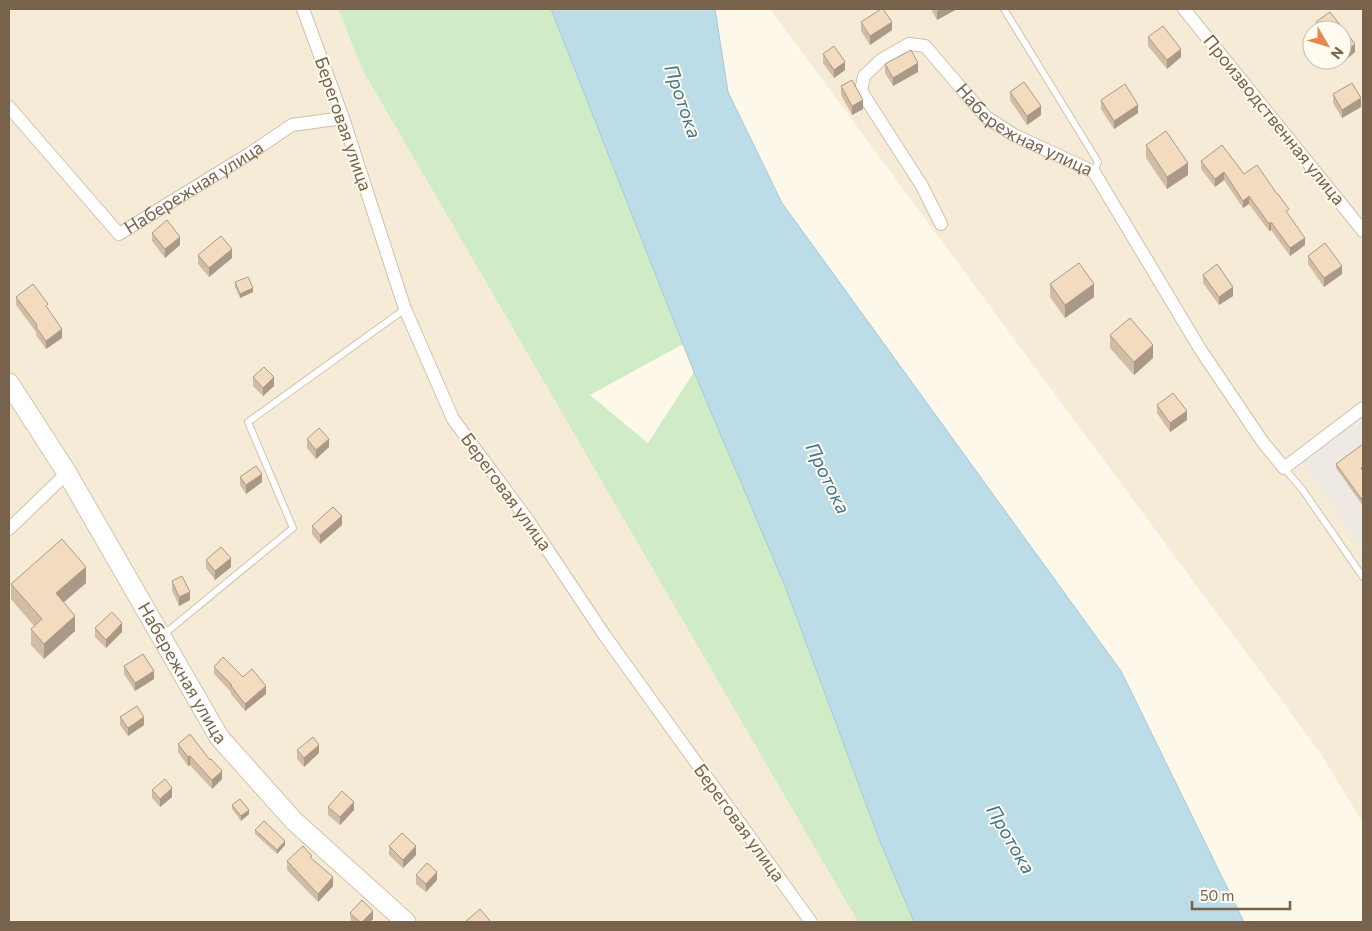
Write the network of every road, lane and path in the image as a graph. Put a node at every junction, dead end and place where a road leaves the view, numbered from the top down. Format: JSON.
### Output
{"nodes":[{"id":1,"x":303,"y":9,"type":"edge"},
{"id":2,"x":1004,"y":9,"type":"edge"},
{"id":3,"x":1184,"y":9,"type":"edge"},
{"id":4,"x":9,"y":107,"type":"edge"},
{"id":5,"x":343,"y":118,"type":"junction"},
{"id":6,"x":1094,"y":172,"type":"junction"},
{"id":7,"x":941,"y":224,"type":"dead end"},
{"id":8,"x":1363,"y":231,"type":"edge"},
{"id":9,"x":405,"y":309,"type":"junction"},
{"id":10,"x":9,"y":384,"type":"edge"},
{"id":11,"x":1363,"y":408,"type":"edge"},
{"id":12,"x":1284,"y":468,"type":"junction"},
{"id":13,"x":66,"y":473,"type":"junction"},
{"id":14,"x":9,"y":529,"type":"edge"},
{"id":15,"x":1363,"y":577,"type":"edge"},
{"id":16,"x":162,"y":636,"type":"junction"},
{"id":17,"x":406,"y":922,"type":"edge"},
{"id":18,"x":811,"y":922,"type":"edge"}],
"edges":[{"from":1,"to":5,"type":"street","name":"Береговая улица"},
{"from":2,"to":6,"type":"lane"},
{"from":3,"to":8,"type":"street","name":"Производственная улица"},
{"from":4,"to":5,"type":"street","name":"Набережная улица"},
{"from":5,"to":9,"type":"street","name":"Береговая улица"},
{"from":6,"to":7,"type":"street","name":"Набережная улица"},
{"from":6,"to":12,"type":"street","name":"Набережная улица"},
{"from":9,"to":16,"type":"lane"},
{"from":9,"to":18,"type":"street","name":"Береговая улица"},
{"from":10,"to":13,"type":"street","name":"Набережная улица"},
{"from":11,"to":12,"type":"street"},
{"from":12,"to":15,"type":"lane"},
{"from":13,"to":14,"type":"street"},
{"from":13,"to":16,"type":"street","name":"Набережная улица"},
{"from":16,"to":17,"type":"street","name":"Набережная улица"}]}
